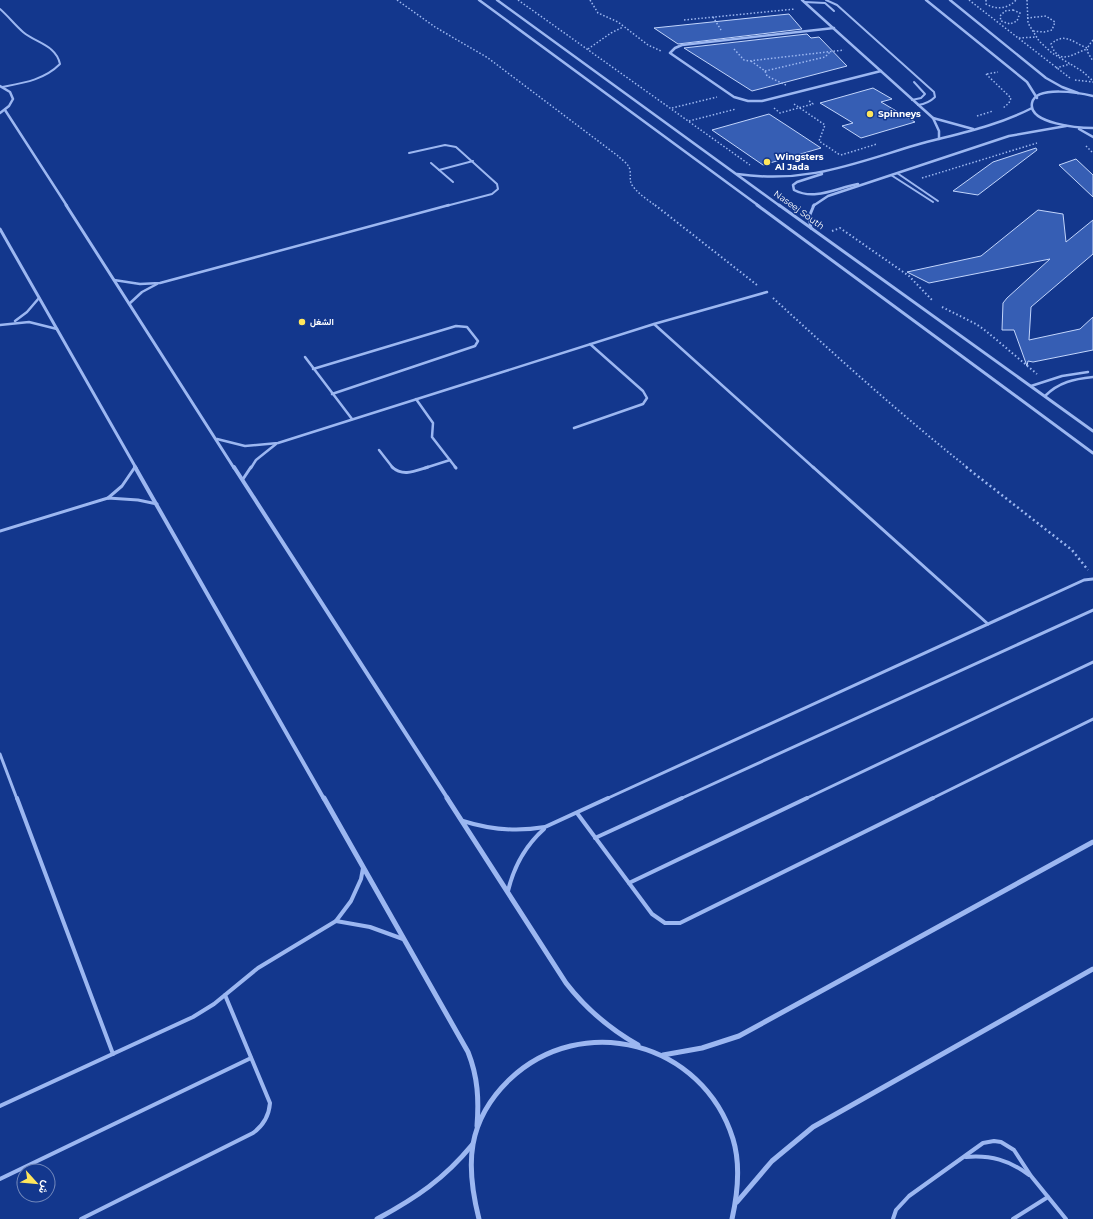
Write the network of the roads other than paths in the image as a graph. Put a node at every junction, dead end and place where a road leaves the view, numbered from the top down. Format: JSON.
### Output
{"nodes":[{"id":1,"x":479,"y":0,"type":"edge"},
{"id":2,"x":498,"y":0,"type":"edge"},
{"id":3,"x":826,"y":0,"type":"edge"},
{"id":4,"x":926,"y":0,"type":"edge"},
{"id":5,"x":950,"y":0,"type":"edge"},
{"id":6,"x":803,"y":1,"type":"edge"},
{"id":7,"x":0,"y":9,"type":"edge"},
{"id":8,"x":834,"y":11,"type":"dead end"},
{"id":9,"x":834,"y":28,"type":"junction"},
{"id":10,"x":881,"y":71,"type":"junction"},
{"id":11,"x":914,"y":82,"type":"dead end"},
{"id":12,"x":1,"y":87,"type":"edge"},
{"id":13,"x":1078,"y":93,"type":"junction"},
{"id":14,"x":1093,"y":96,"type":"edge"},
{"id":15,"x":1036,"y":98,"type":"junction"},
{"id":16,"x":912,"y":100,"type":"junction"},
{"id":17,"x":918,"y":105,"type":"junction"},
{"id":18,"x":1032,"y":108,"type":"junction"},
{"id":19,"x":5,"y":110,"type":"junction"},
{"id":20,"x":0,"y":113,"type":"edge"},
{"id":21,"x":933,"y":118,"type":"junction"},
{"id":22,"x":1066,"y":126,"type":"junction"},
{"id":23,"x":1077,"y":128,"type":"junction"},
{"id":24,"x":1093,"y":128,"type":"edge"},
{"id":25,"x":975,"y":129,"type":"junction"},
{"id":26,"x":1093,"y":137,"type":"edge"},
{"id":27,"x":939,"y":139,"type":"junction"},
{"id":28,"x":409,"y":153,"type":"dead end"},
{"id":29,"x":473,"y":161,"type":"junction"},
{"id":30,"x":431,"y":163,"type":"dead end"},
{"id":31,"x":439,"y":170,"type":"junction"},
{"id":32,"x":828,"y":170,"type":"junction"},
{"id":33,"x":897,"y":173,"type":"junction"},
{"id":34,"x":736,"y":174,"type":"junction"},
{"id":35,"x":891,"y":175,"type":"junction"},
{"id":36,"x":453,"y":182,"type":"dead end"},
{"id":37,"x":864,"y":184,"type":"junction"},
{"id":38,"x":938,"y":200,"type":"dead end"},
{"id":39,"x":934,"y":202,"type":"dead end"},
{"id":40,"x":0,"y":229,"type":"edge"},
{"id":41,"x":811,"y":229,"type":"junction"},
{"id":42,"x":114,"y":280,"type":"junction"},
{"id":43,"x":160,"y":283,"type":"junction"},
{"id":44,"x":767,"y":292,"type":"road end"},
{"id":45,"x":40,"y":298,"type":"junction"},
{"id":46,"x":129,"y":304,"type":"junction"},
{"id":47,"x":15,"y":322,"type":"junction"},
{"id":48,"x":654,"y":324,"type":"junction"},
{"id":49,"x":0,"y":325,"type":"edge"},
{"id":50,"x":57,"y":329,"type":"junction"},
{"id":51,"x":590,"y":344,"type":"junction"},
{"id":52,"x":305,"y":357,"type":"dead end"},
{"id":53,"x":313,"y":369,"type":"junction"},
{"id":54,"x":1088,"y":372,"type":"dead end"},
{"id":55,"x":1093,"y":377,"type":"edge"},
{"id":56,"x":1031,"y":386,"type":"junction"},
{"id":57,"x":332,"y":394,"type":"junction"},
{"id":58,"x":1045,"y":396,"type":"junction"},
{"id":59,"x":416,"y":399,"type":"junction"},
{"id":60,"x":352,"y":420,"type":"junction"},
{"id":61,"x":574,"y":428,"type":"dead end"},
{"id":62,"x":1093,"y":431,"type":"edge"},
{"id":63,"x":217,"y":439,"type":"junction"},
{"id":64,"x":278,"y":443,"type":"junction"},
{"id":65,"x":379,"y":450,"type":"dead end"},
{"id":66,"x":1093,"y":453,"type":"edge"},
{"id":67,"x":450,"y":460,"type":"junction"},
{"id":68,"x":135,"y":467,"type":"junction"},
{"id":69,"x":456,"y":468,"type":"dead end"},
{"id":70,"x":243,"y":479,"type":"junction"},
{"id":71,"x":108,"y":498,"type":"junction"},
{"id":72,"x":157,"y":504,"type":"junction"},
{"id":73,"x":0,"y":531,"type":"edge"},
{"id":74,"x":1092,"y":579,"type":"edge"},
{"id":75,"x":1093,"y":610,"type":"edge"},
{"id":76,"x":988,"y":624,"type":"junction"},
{"id":77,"x":1093,"y":662,"type":"edge"},
{"id":78,"x":1093,"y":719,"type":"edge"},
{"id":79,"x":0,"y":754,"type":"edge"},
{"id":80,"x":577,"y":813,"type":"junction"},
{"id":81,"x":463,"y":821,"type":"junction"},
{"id":82,"x":545,"y":827,"type":"junction"},
{"id":83,"x":595,"y":838,"type":"junction"},
{"id":84,"x":1093,"y":842,"type":"edge"},
{"id":85,"x":363,"y":868,"type":"junction"},
{"id":86,"x":629,"y":883,"type":"junction"},
{"id":87,"x":508,"y":891,"type":"junction"},
{"id":88,"x":336,"y":922,"type":"junction"},
{"id":89,"x":403,"y":939,"type":"junction"},
{"id":90,"x":1093,"y":969,"type":"edge"},
{"id":91,"x":225,"y":995,"type":"junction"},
{"id":92,"x":638,"y":1045,"type":"junction"},
{"id":93,"x":113,"y":1054,"type":"junction"},
{"id":94,"x":663,"y":1055,"type":"junction"},
{"id":95,"x":251,"y":1058,"type":"junction"},
{"id":96,"x":0,"y":1106,"type":"edge"},
{"id":97,"x":477,"y":1126,"type":"junction"},
{"id":98,"x":472,"y":1144,"type":"junction"},
{"id":99,"x":965,"y":1157,"type":"junction"},
{"id":100,"x":1031,"y":1176,"type":"junction"},
{"id":101,"x":0,"y":1179,"type":"edge"},
{"id":102,"x":1048,"y":1197,"type":"junction"},
{"id":103,"x":737,"y":1202,"type":"junction"},
{"id":104,"x":81,"y":1219,"type":"edge"},
{"id":105,"x":377,"y":1219,"type":"edge"},
{"id":106,"x":479,"y":1219,"type":"edge"},
{"id":107,"x":732,"y":1219,"type":"edge"},
{"id":108,"x":893,"y":1219,"type":"edge"},
{"id":109,"x":1013,"y":1219,"type":"edge"},
{"id":110,"x":1066,"y":1219,"type":"edge"}],
"edges":[{"from":1,"to":66,"type":"street"},
{"from":2,"to":34,"type":"street","name":"Naseej South"},
{"from":3,"to":17,"type":"lane"},
{"from":4,"to":15,"type":"street"},
{"from":5,"to":13,"type":"street"},
{"from":6,"to":8,"type":"lane"},
{"from":6,"to":9,"type":"street"},
{"from":7,"to":12,"type":"lane"},
{"from":9,"to":10,"type":"street"},
{"from":9,"to":10,"type":"street"},
{"from":10,"to":16,"type":"street"},
{"from":11,"to":16,"type":"lane"},
{"from":12,"to":19,"type":"street"},
{"from":13,"to":14,"type":"street"},
{"from":13,"to":15,"type":"street"},
{"from":15,"to":18,"type":"street"},
{"from":16,"to":17,"type":"street"},
{"from":17,"to":21,"type":"street"},
{"from":18,"to":22,"type":"street"},
{"from":18,"to":25,"type":"street"},
{"from":19,"to":20,"type":"street"},
{"from":19,"to":42,"type":"street"},
{"from":21,"to":25,"type":"street"},
{"from":21,"to":27,"type":"street"},
{"from":22,"to":23,"type":"street"},
{"from":22,"to":33,"type":"street"},
{"from":23,"to":24,"type":"street"},
{"from":23,"to":26,"type":"street"},
{"from":25,"to":27,"type":"street"},
{"from":27,"to":32,"type":"street"},
{"from":28,"to":29,"type":"lane"},
{"from":29,"to":31,"type":"lane"},
{"from":29,"to":43,"type":"lane"},
{"from":30,"to":31,"type":"lane"},
{"from":31,"to":36,"type":"lane"},
{"from":32,"to":34,"type":"street"},
{"from":32,"to":37,"type":"street"},
{"from":33,"to":35,"type":"street"},
{"from":33,"to":38,"type":"lane"},
{"from":34,"to":41,"type":"street","name":"Naseej South"},
{"from":35,"to":37,"type":"street"},
{"from":35,"to":39,"type":"lane"},
{"from":37,"to":41,"type":"street"},
{"from":40,"to":45,"type":"street"},
{"from":41,"to":56,"type":"street","name":"Naseej South"},
{"from":42,"to":43,"type":"lane"},
{"from":42,"to":46,"type":"street"},
{"from":43,"to":46,"type":"lane"},
{"from":44,"to":48,"type":"lane"},
{"from":45,"to":47,"type":"lane"},
{"from":45,"to":50,"type":"street"},
{"from":46,"to":63,"type":"street"},
{"from":47,"to":49,"type":"lane"},
{"from":47,"to":50,"type":"lane"},
{"from":48,"to":51,"type":"lane"},
{"from":48,"to":76,"type":"lane"},
{"from":50,"to":68,"type":"street"},
{"from":51,"to":59,"type":"lane"},
{"from":51,"to":61,"type":"lane"},
{"from":52,"to":53,"type":"lane"},
{"from":53,"to":57,"type":"lane"},
{"from":53,"to":57,"type":"lane"},
{"from":54,"to":56,"type":"lane"},
{"from":55,"to":58,"type":"lane"},
{"from":56,"to":58,"type":"street","name":"Naseej South"},
{"from":57,"to":60,"type":"lane"},
{"from":58,"to":62,"type":"street","name":"Naseej South"},
{"from":59,"to":60,"type":"lane"},
{"from":59,"to":67,"type":"lane"},
{"from":60,"to":64,"type":"lane"},
{"from":63,"to":64,"type":"lane"},
{"from":63,"to":70,"type":"street"},
{"from":64,"to":70,"type":"lane"},
{"from":65,"to":67,"type":"lane"},
{"from":67,"to":69,"type":"lane"},
{"from":68,"to":71,"type":"lane"},
{"from":68,"to":72,"type":"street"},
{"from":70,"to":81,"type":"street"},
{"from":71,"to":72,"type":"lane"},
{"from":71,"to":73,"type":"lane"},
{"from":72,"to":85,"type":"street"},
{"from":74,"to":76,"type":"lane"},
{"from":75,"to":83,"type":"lane"},
{"from":76,"to":80,"type":"lane"},
{"from":77,"to":86,"type":"lane"},
{"from":78,"to":86,"type":"lane"},
{"from":79,"to":93,"type":"lane"},
{"from":80,"to":82,"type":"lane"},
{"from":80,"to":83,"type":"lane"},
{"from":81,"to":82,"type":"lane"},
{"from":81,"to":87,"type":"street"},
{"from":82,"to":87,"type":"lane"},
{"from":83,"to":86,"type":"lane"},
{"from":84,"to":94,"type":"street"},
{"from":85,"to":88,"type":"lane"},
{"from":85,"to":89,"type":"street"},
{"from":87,"to":92,"type":"street"},
{"from":88,"to":89,"type":"lane"},
{"from":88,"to":91,"type":"lane"},
{"from":89,"to":97,"type":"street"},
{"from":90,"to":103,"type":"street"},
{"from":91,"to":93,"type":"lane"},
{"from":91,"to":95,"type":"lane"},
{"from":92,"to":94,"type":"street"},
{"from":92,"to":97,"type":"street"},
{"from":93,"to":96,"type":"lane"},
{"from":94,"to":103,"type":"street"},
{"from":95,"to":101,"type":"lane"},
{"from":95,"to":104,"type":"lane"},
{"from":97,"to":98,"type":"street"},
{"from":98,"to":105,"type":"street"},
{"from":98,"to":106,"type":"street"},
{"from":99,"to":100,"type":"lane"},
{"from":99,"to":100,"type":"lane"},
{"from":99,"to":108,"type":"lane"},
{"from":100,"to":102,"type":"lane"},
{"from":102,"to":109,"type":"lane"},
{"from":102,"to":110,"type":"lane"},
{"from":103,"to":107,"type":"street"}]}
